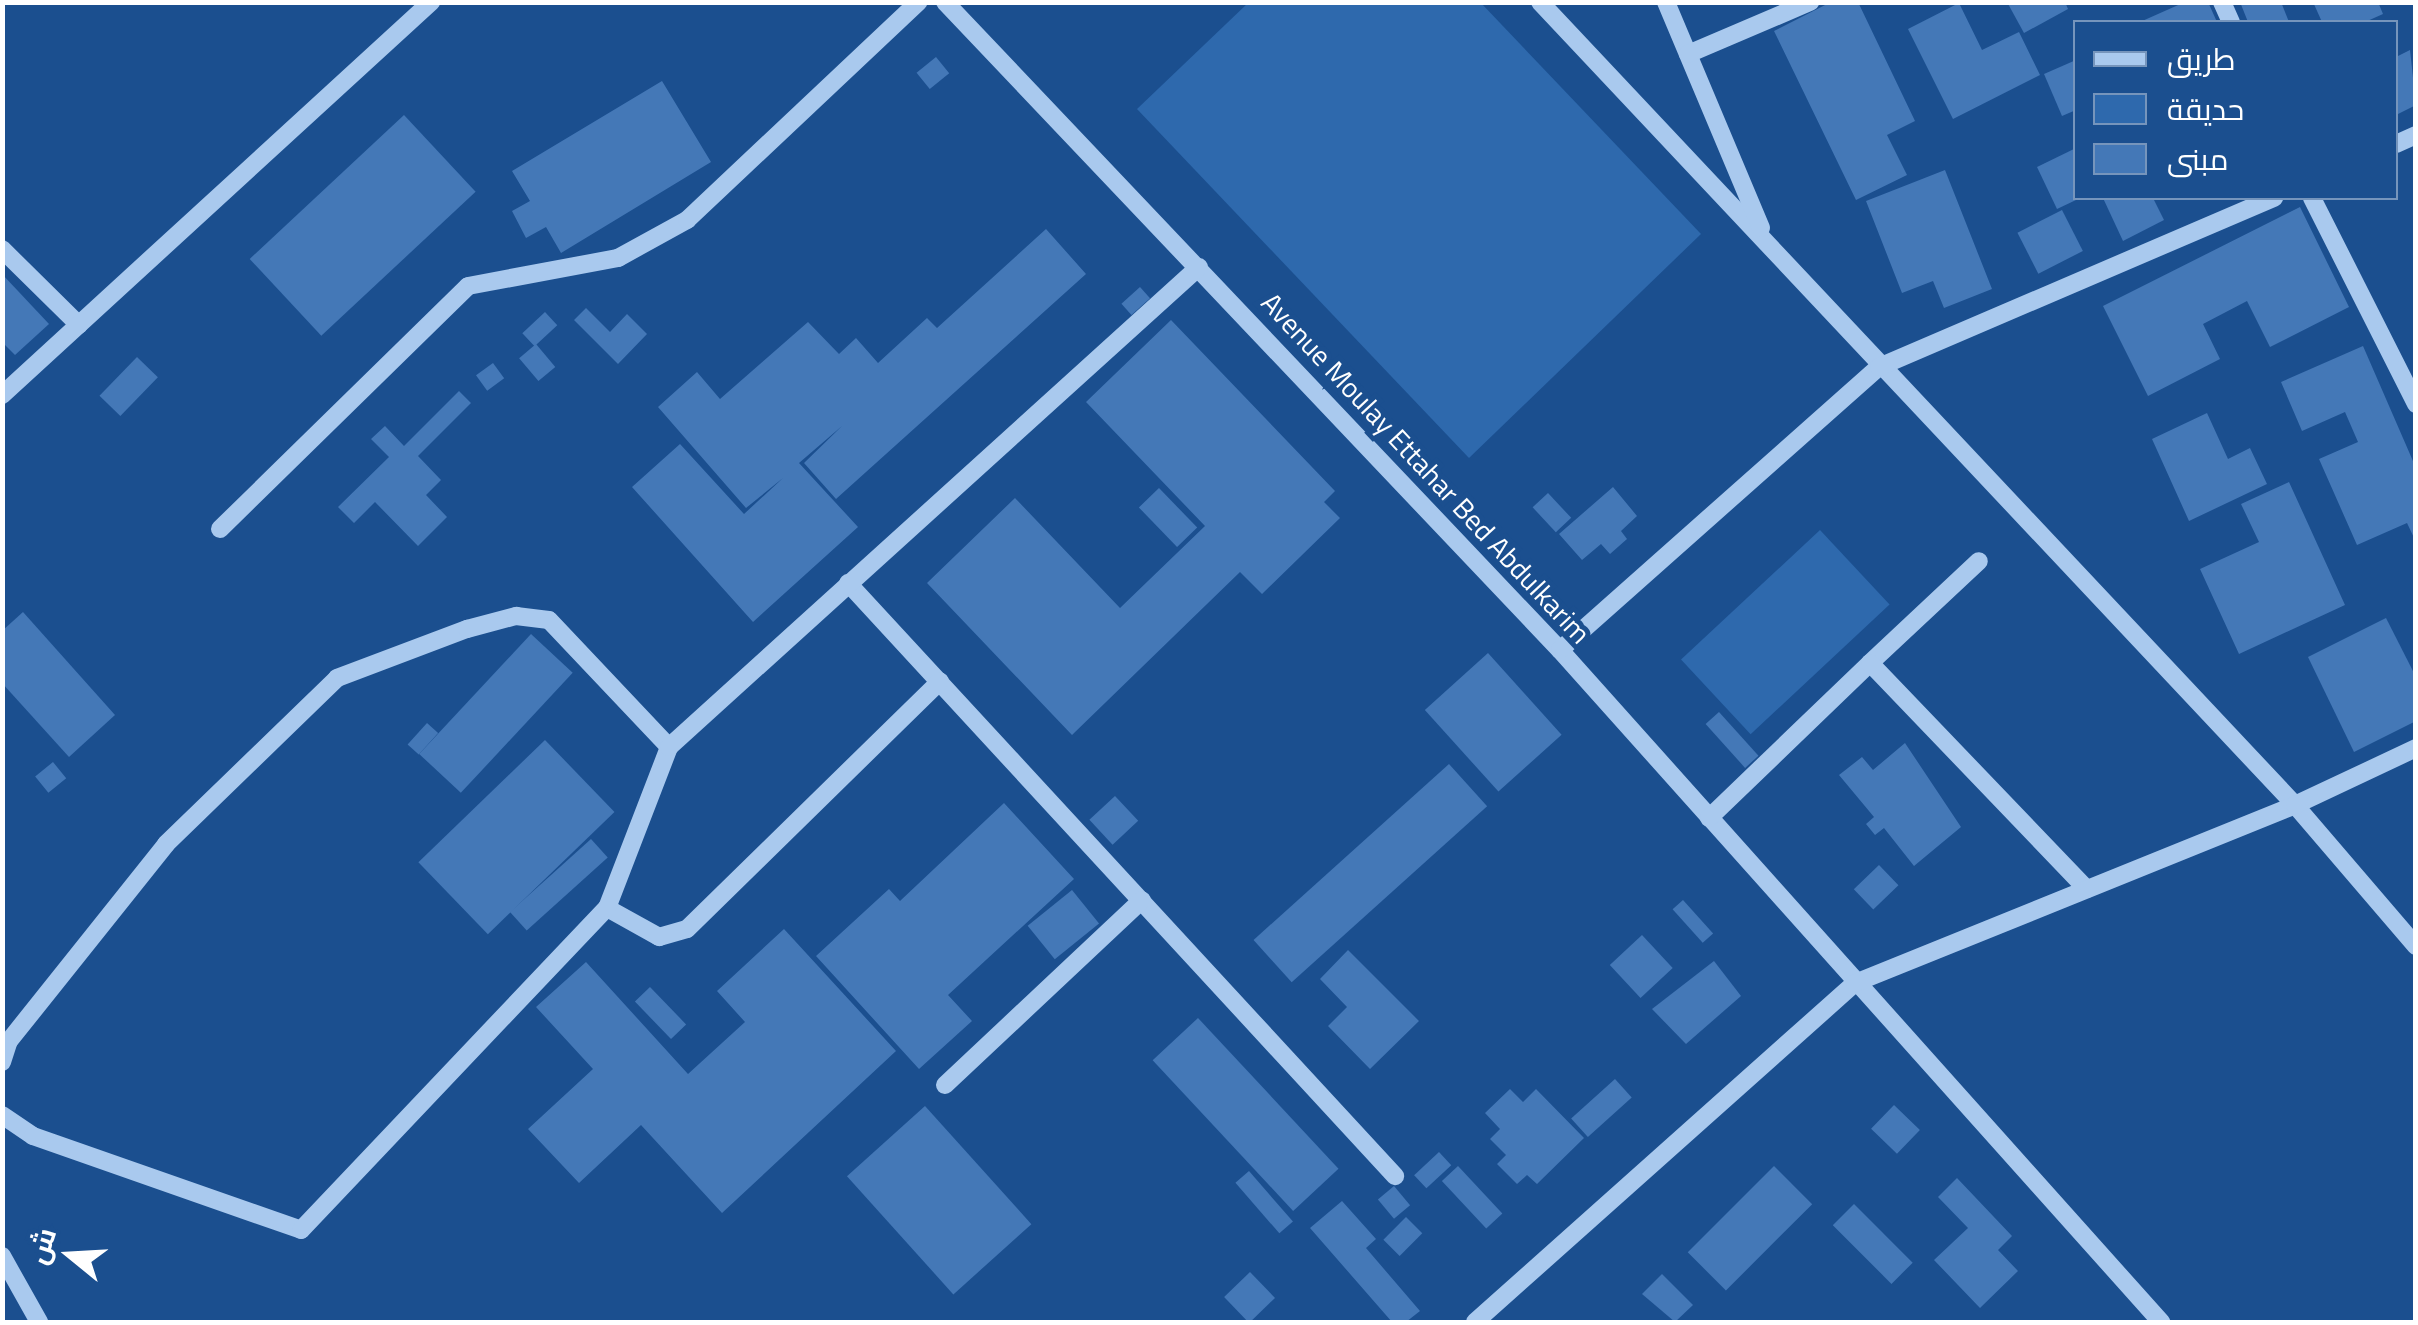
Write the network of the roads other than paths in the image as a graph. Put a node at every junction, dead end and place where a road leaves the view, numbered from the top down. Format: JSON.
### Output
{"nodes":[{"id":1,"x":431,"y":2,"type":"edge"},
{"id":2,"x":918,"y":2,"type":"edge"},
{"id":3,"x":945,"y":2,"type":"edge"},
{"id":4,"x":1540,"y":2,"type":"edge"},
{"id":5,"x":1666,"y":2,"type":"edge"},
{"id":6,"x":1810,"y":2,"type":"edge"},
{"id":7,"x":1688,"y":54,"type":"junction"},
{"id":8,"x":2269,"y":200,"type":"edge"},
{"id":9,"x":2313,"y":200,"type":"edge"},
{"id":10,"x":1764,"y":237,"type":"junction"},
{"id":11,"x":2,"y":248,"type":"edge"},
{"id":12,"x":1199,"y":267,"type":"junction"},
{"id":13,"x":79,"y":325,"type":"junction"},
{"id":14,"x":1879,"y":367,"type":"junction"},
{"id":15,"x":2,"y":396,"type":"edge"},
{"id":16,"x":2416,"y":404,"type":"edge"},
{"id":17,"x":220,"y":529,"type":"dead end"},
{"id":18,"x":1979,"y":560,"type":"dead end"},
{"id":19,"x":848,"y":583,"type":"junction"},
{"id":20,"x":1560,"y":650,"type":"junction"},
{"id":21,"x":1870,"y":663,"type":"junction"},
{"id":22,"x":940,"y":680,"type":"junction"},
{"id":23,"x":669,"y":747,"type":"junction"},
{"id":24,"x":2416,"y":748,"type":"edge"},
{"id":25,"x":2295,"y":805,"type":"junction"},
{"id":26,"x":1709,"y":818,"type":"junction"},
{"id":27,"x":2086,"y":889,"type":"junction"},
{"id":28,"x":1142,"y":900,"type":"junction"},
{"id":29,"x":607,"y":908,"type":"junction"},
{"id":30,"x":2416,"y":946,"type":"edge"},
{"id":31,"x":1855,"y":983,"type":"junction"},
{"id":32,"x":2,"y":1062,"type":"edge"},
{"id":33,"x":945,"y":1084,"type":"dead end"},
{"id":34,"x":2,"y":1115,"type":"edge"},
{"id":35,"x":1396,"y":1176,"type":"dead end"},
{"id":36,"x":2,"y":1256,"type":"edge"},
{"id":37,"x":38,"y":1322,"type":"edge"},
{"id":38,"x":1475,"y":1322,"type":"edge"},
{"id":39,"x":2162,"y":1322,"type":"edge"}],
"edges":[{"from":1,"to":13,"type":"street"},
{"from":2,"to":17,"type":"street"},
{"from":3,"to":12,"type":"street","name":"Avenue Moulay Ettahar Bed Abdulkarim"},
{"from":4,"to":10,"type":"street"},
{"from":5,"to":7,"type":"street"},
{"from":6,"to":7,"type":"street"},
{"from":7,"to":10,"type":"street"},
{"from":8,"to":14,"type":"street"},
{"from":9,"to":16,"type":"street"},
{"from":10,"to":14,"type":"street"},
{"from":11,"to":13,"type":"street"},
{"from":12,"to":19,"type":"street"},
{"from":12,"to":20,"type":"street","name":"Avenue Moulay Ettahar Bed Abdulkarim"},
{"from":13,"to":15,"type":"street"},
{"from":14,"to":20,"type":"street"},
{"from":14,"to":25,"type":"street"},
{"from":18,"to":21,"type":"street"},
{"from":19,"to":22,"type":"street"},
{"from":19,"to":23,"type":"street"},
{"from":20,"to":26,"type":"street","name":"Avenue Moulay Ettahar Bed Abdulkarim"},
{"from":21,"to":26,"type":"street"},
{"from":21,"to":27,"type":"street"},
{"from":22,"to":28,"type":"street"},
{"from":22,"to":29,"type":"street"},
{"from":23,"to":29,"type":"street"},
{"from":23,"to":32,"type":"street"},
{"from":24,"to":25,"type":"street"},
{"from":25,"to":27,"type":"street"},
{"from":25,"to":30,"type":"street"},
{"from":26,"to":31,"type":"street","name":"Avenue Moulay Ettahar Bed Abdulkarim"},
{"from":27,"to":31,"type":"street"},
{"from":28,"to":33,"type":"street"},
{"from":28,"to":35,"type":"street"},
{"from":29,"to":34,"type":"street"},
{"from":31,"to":38,"type":"street"},
{"from":31,"to":39,"type":"street","name":"Avenue Moulay Ettahar Bed Abdulkarim"},
{"from":36,"to":37,"type":"street"}]}
